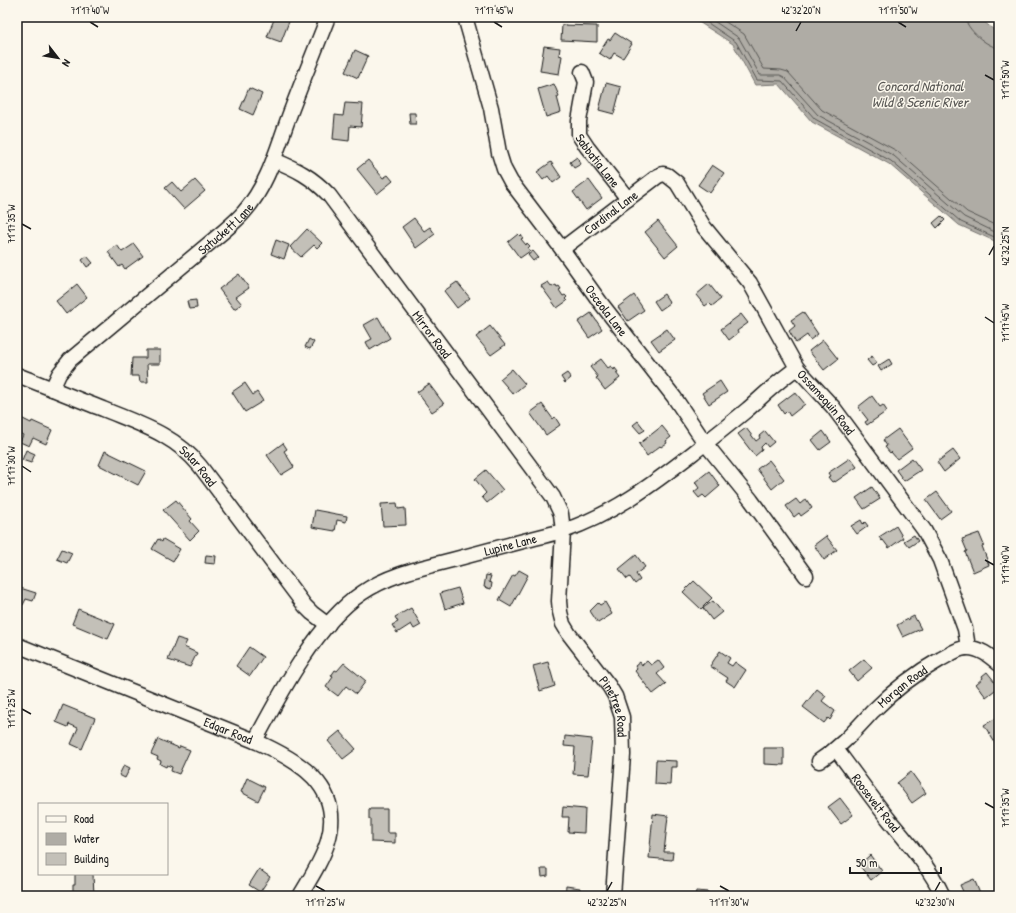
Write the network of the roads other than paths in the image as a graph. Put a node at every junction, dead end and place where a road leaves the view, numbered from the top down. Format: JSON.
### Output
{"nodes":[{"id":1,"x":328,"y":17,"type":"edge"},
{"id":2,"x":465,"y":17,"type":"edge"},
{"id":3,"x":582,"y":72,"type":"dead end"},
{"id":4,"x":274,"y":160,"type":"junction"},
{"id":5,"x":658,"y":176,"type":"joint"},
{"id":6,"x":628,"y":199,"type":"junction"},
{"id":7,"x":562,"y":249,"type":"junction"},
{"id":8,"x":797,"y":368,"type":"junction"},
{"id":9,"x":17,"y":374,"type":"edge"},
{"id":10,"x":52,"y":389,"type":"junction"},
{"id":11,"x":705,"y":443,"type":"junction"},
{"id":12,"x":563,"y":531,"type":"junction"},
{"id":13,"x":806,"y":576,"type":"dead end"},
{"id":14,"x":328,"y":625,"type":"junction"},
{"id":15,"x":17,"y":645,"type":"edge"},
{"id":16,"x":966,"y":648,"type":"junction"},
{"id":17,"x":999,"y":664,"type":"edge"},
{"id":18,"x":255,"y":741,"type":"junction"},
{"id":19,"x":836,"y":749,"type":"junction"},
{"id":20,"x":819,"y":761,"type":"dead end"},
{"id":21,"x":300,"y":896,"type":"edge"},
{"id":22,"x":612,"y":896,"type":"edge"},
{"id":23,"x":943,"y":896,"type":"edge"}],
"edges":[{"from":1,"to":4,"type":"street","name":"Satuckett Lane"},
{"from":2,"to":7,"type":"street","name":"Osceola Lane"},
{"from":3,"to":6,"type":"street","name":"Sabbatia Lane"},
{"from":4,"to":10,"type":"street","name":"Satuckett Lane"},
{"from":4,"to":12,"type":"street","name":"Mirror Road"},
{"from":5,"to":6,"type":"street","name":"Cardinal Lane"},
{"from":5,"to":8,"type":"street","name":"Ossamequin Road"},
{"from":6,"to":7,"type":"street","name":"Cardinal Lane"},
{"from":7,"to":11,"type":"street","name":"Osceola Lane"},
{"from":8,"to":11,"type":"street","name":"Lupine Lane"},
{"from":8,"to":16,"type":"street","name":"Ossamequin Road"},
{"from":9,"to":10,"type":"street","name":"Solar Road"},
{"from":10,"to":14,"type":"street","name":"Solar Road"},
{"from":11,"to":12,"type":"street","name":"Lupine Lane"},
{"from":11,"to":13,"type":"street","name":"Osceola Lane"},
{"from":12,"to":14,"type":"street","name":"Lupine Lane"},
{"from":12,"to":22,"type":"street","name":"Pinetree Road"},
{"from":14,"to":18,"type":"street","name":"Lupine Lane"},
{"from":15,"to":18,"type":"street","name":"Edgar Road"},
{"from":16,"to":17,"type":"street"},
{"from":16,"to":19,"type":"street","name":"Morgan Road"},
{"from":18,"to":21,"type":"street","name":"Edgar Road"},
{"from":19,"to":20,"type":"street","name":"Morgan Road"},
{"from":19,"to":23,"type":"street","name":"Roosevelt Road"}]}
